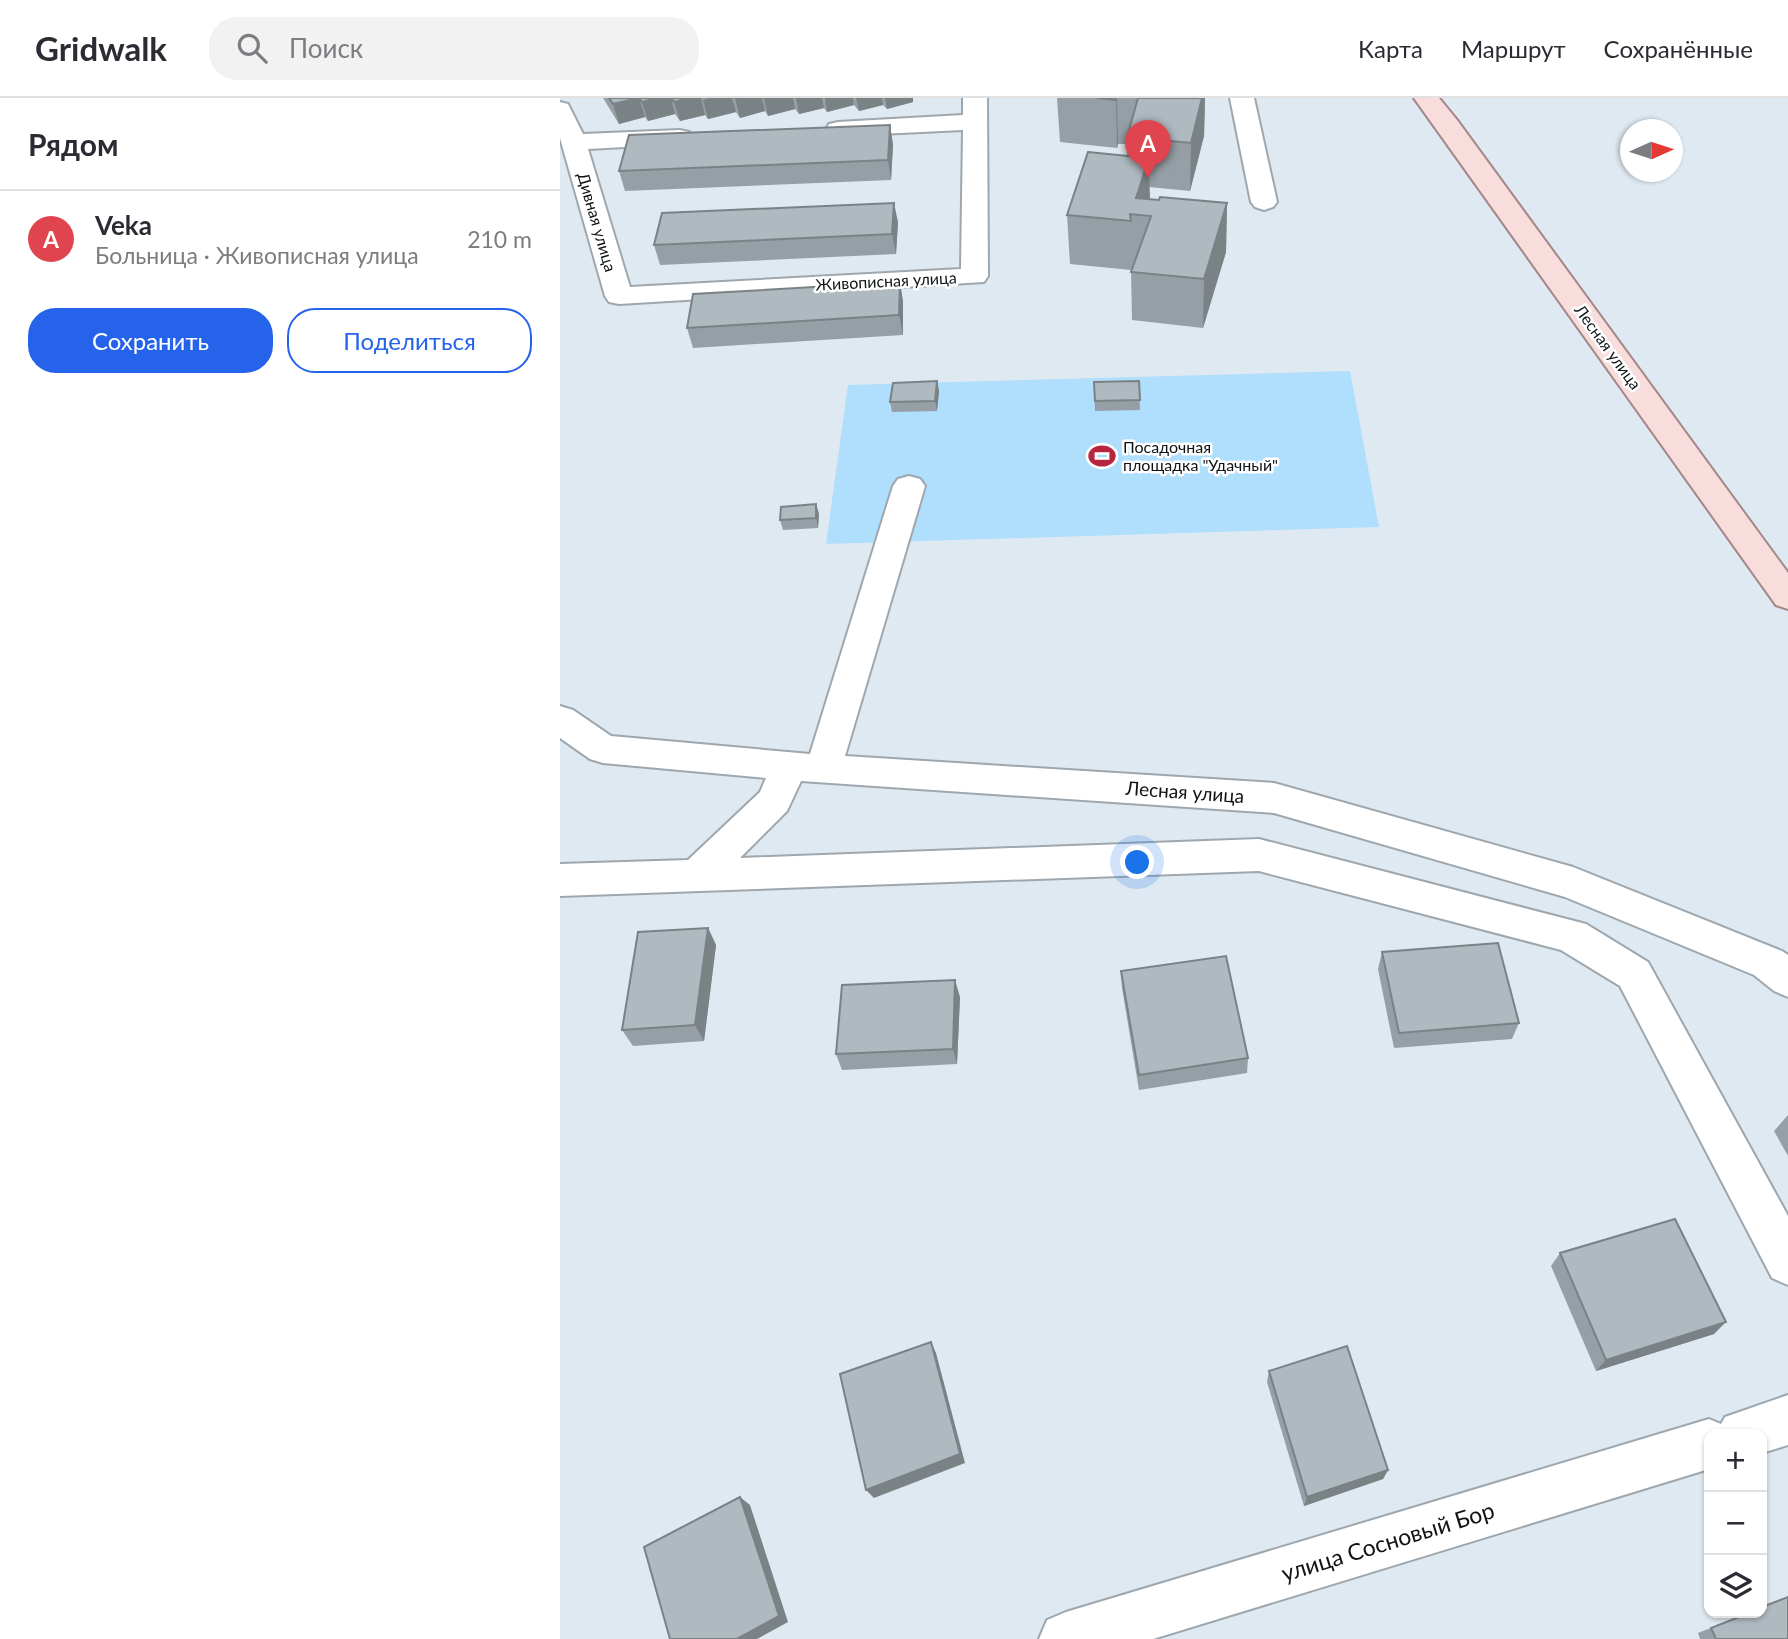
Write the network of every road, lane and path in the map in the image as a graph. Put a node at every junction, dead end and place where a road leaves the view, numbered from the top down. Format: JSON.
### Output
{"nodes":[{"id":1,"x":1242,"y":98,"type":"edge"},
{"id":2,"x":1426,"y":98,"type":"edge"},
{"id":3,"x":560,"y":109,"type":"edge"},
{"id":4,"x":975,"y":110,"type":"edge"},
{"id":5,"x":809,"y":131,"type":"edge"},
{"id":6,"x":698,"y":136,"type":"edge"},
{"id":7,"x":573,"y":142,"type":"junction"},
{"id":8,"x":1264,"y":202,"type":"dead end"},
{"id":9,"x":619,"y":296,"type":"joint"},
{"id":10,"x":909,"y":486,"type":"dead end"},
{"id":11,"x":1788,"y":597,"type":"edge"},
{"id":12,"x":560,"y":720,"type":"edge"},
{"id":13,"x":806,"y":767,"type":"junction"},
{"id":14,"x":699,"y":873,"type":"junction"},
{"id":15,"x":560,"y":880,"type":"edge"},
{"id":16,"x":1788,"y":979,"type":"edge"},
{"id":17,"x":1788,"y":1262,"type":"edge"},
{"id":18,"x":1788,"y":1420,"type":"edge"},
{"id":19,"x":1758,"y":1429,"type":"edge"},
{"id":20,"x":1704,"y":1446,"type":"edge"},
{"id":21,"x":1066,"y":1639,"type":"edge"}],
"edges":[{"from":1,"to":8,"type":"street"},
{"from":2,"to":11,"type":"main road","name":"Лесная улица"},
{"from":3,"to":7,"type":"street","name":"Дивная улица"},
{"from":4,"to":5,"type":"street"},
{"from":4,"to":9,"type":"street","name":"Живописная улица"},
{"from":6,"to":7,"type":"street"},
{"from":7,"to":9,"type":"street","name":"Дивная улица"},
{"from":10,"to":13,"type":"street"},
{"from":12,"to":13,"type":"street","name":"Лесная улица"},
{"from":13,"to":14,"type":"street"},
{"from":13,"to":16,"type":"street","name":"Лесная улица"},
{"from":14,"to":15,"type":"street"},
{"from":14,"to":17,"type":"street"},
{"from":18,"to":19,"type":"street"},
{"from":20,"to":21,"type":"street","name":"улица Сосновый Бор"}]}
